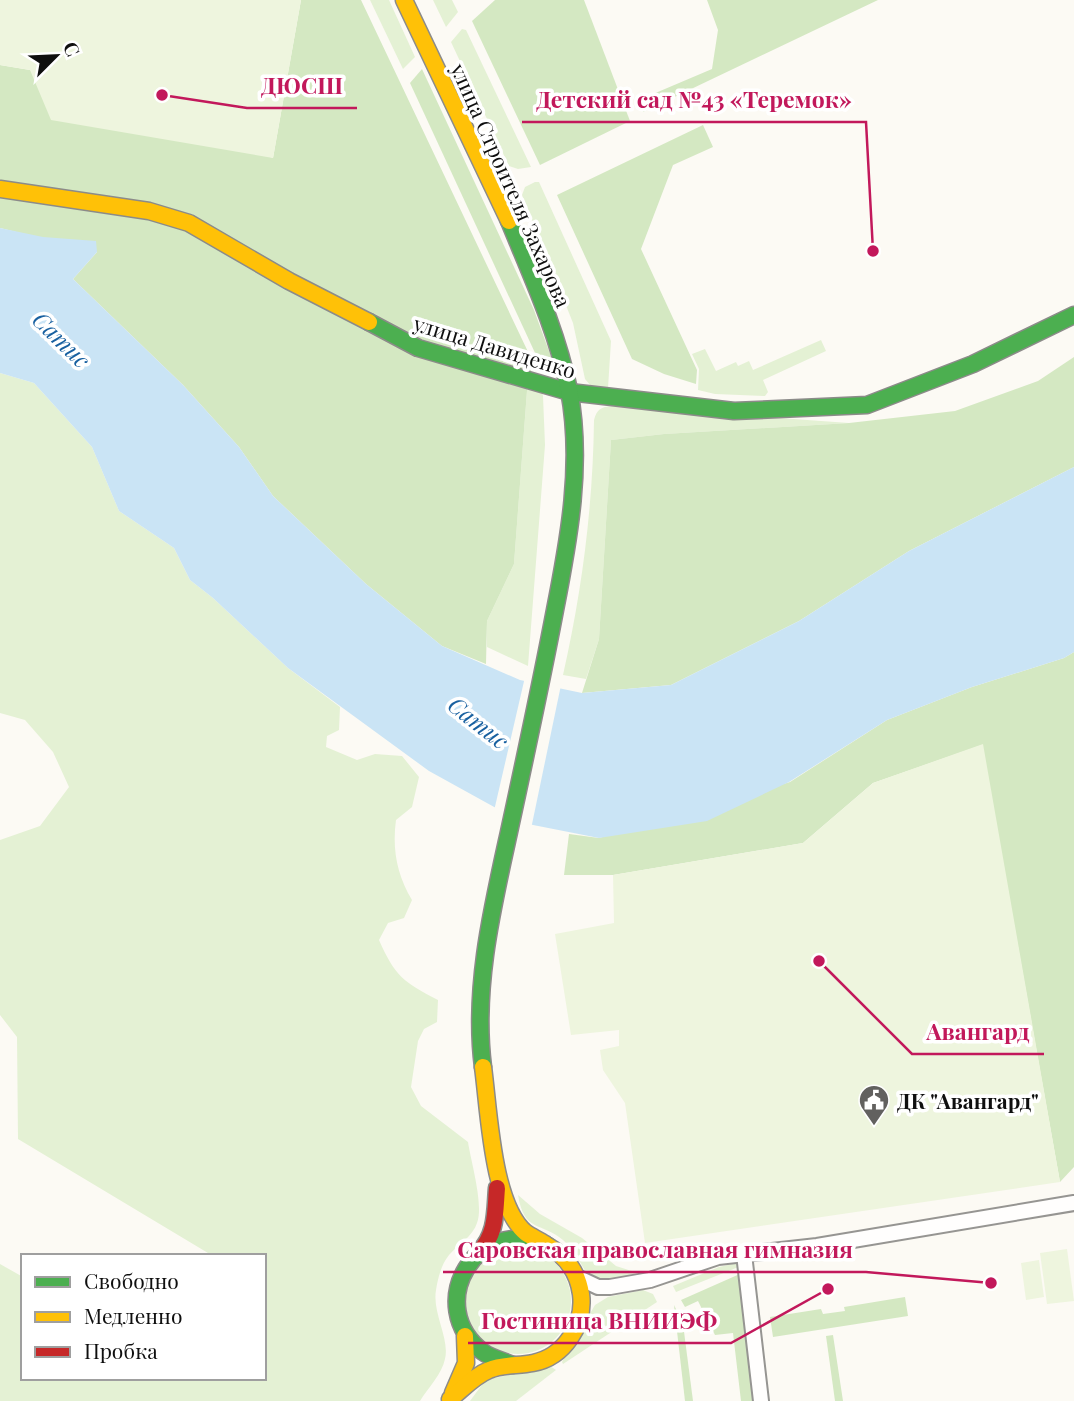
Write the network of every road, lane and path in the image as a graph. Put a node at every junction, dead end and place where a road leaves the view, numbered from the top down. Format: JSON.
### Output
{"nodes":[{"id":1,"x":404,"y":0,"type":"edge"},
{"id":2,"x":0,"y":189,"type":"edge"},
{"id":3,"x":1074,"y":315,"type":"edge"},
{"id":4,"x":569,"y":393,"type":"junction"},
{"id":5,"x":498,"y":1179,"type":"junction"},
{"id":6,"x":1074,"y":1203,"type":"edge"},
{"id":7,"x":545,"y":1244,"type":"junction"},
{"id":8,"x":477,"y":1254,"type":"junction"},
{"id":9,"x":744,"y":1254,"type":"junction"},
{"id":10,"x":577,"y":1277,"type":"junction"},
{"id":11,"x":610,"y":1287,"type":"junction"},
{"id":12,"x":580,"y":1318,"type":"junction"},
{"id":13,"x":465,"y":1336,"type":"junction"},
{"id":14,"x":513,"y":1365,"type":"junction"},
{"id":15,"x":449,"y":1400,"type":"edge"},
{"id":16,"x":761,"y":1401,"type":"edge"}],
"edges":[{"from":1,"to":4,"type":"street","name":"улица Строителя Захарова"},
{"from":2,"to":4,"type":"street","name":"улица Давиденко"},
{"from":3,"to":4,"type":"street","name":"улица Давиденко"},
{"from":4,"to":5,"type":"street","name":"улица Строителя Захарова"},
{"from":5,"to":7,"type":"street","name":"улица Строителя Захарова"},
{"from":5,"to":8,"type":"street","name":"улица Строителя Захарова"},
{"from":6,"to":9,"type":"street"},
{"from":7,"to":8,"type":"street"},
{"from":7,"to":10,"type":"street"},
{"from":8,"to":13,"type":"street"},
{"from":9,"to":11,"type":"street"},
{"from":9,"to":16,"type":"street"},
{"from":10,"to":11,"type":"street"},
{"from":10,"to":12,"type":"street"},
{"from":11,"to":12,"type":"street"},
{"from":12,"to":14,"type":"street"},
{"from":13,"to":14,"type":"street"},
{"from":13,"to":15,"type":"street"},
{"from":14,"to":15,"type":"street"}]}
